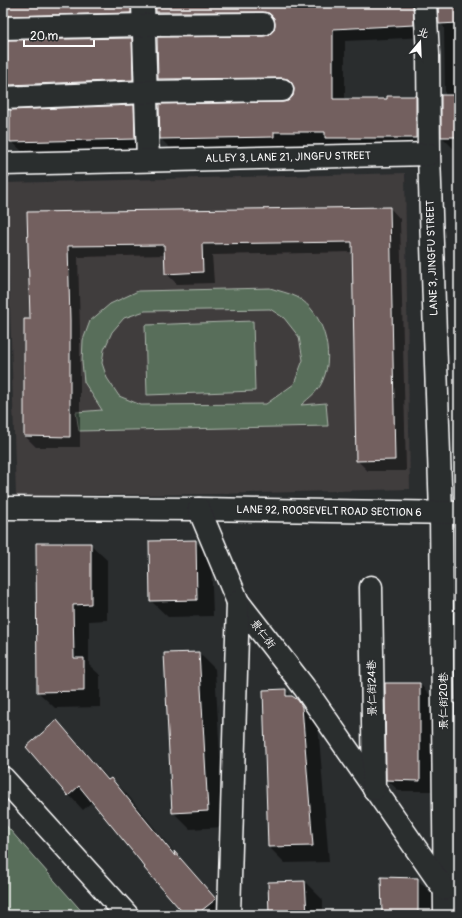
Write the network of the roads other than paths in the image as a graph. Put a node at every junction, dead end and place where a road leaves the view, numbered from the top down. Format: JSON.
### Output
{"nodes":[{"id":1,"x":142,"y":3,"type":"edge"},
{"id":2,"x":425,"y":3,"type":"edge"},
{"id":3,"x":263,"y":24,"type":"dead end"},
{"id":4,"x":144,"y":25,"type":"junction"},
{"id":5,"x":3,"y":28,"type":"edge"},
{"id":6,"x":282,"y":90,"type":"dead end"},
{"id":7,"x":146,"y":92,"type":"junction"},
{"id":8,"x":3,"y":98,"type":"edge"},
{"id":9,"x":429,"y":154,"type":"junction"},
{"id":10,"x":148,"y":160,"type":"junction"},
{"id":11,"x":3,"y":164,"type":"edge"},
{"id":12,"x":3,"y":508,"type":"edge"},
{"id":13,"x":199,"y":509,"type":"junction"},
{"id":14,"x":450,"y":513,"type":"edge"},
{"id":15,"x":371,"y":587,"type":"dead end"},
{"id":16,"x":238,"y":602,"type":"junction"},
{"id":17,"x":3,"y":778,"type":"edge"},
{"id":18,"x":374,"y":788,"type":"junction"},
{"id":19,"x":444,"y":889,"type":"junction"},
{"id":20,"x":127,"y":915,"type":"edge"},
{"id":21,"x":230,"y":915,"type":"edge"},
{"id":22,"x":445,"y":915,"type":"edge"}],
"edges":[{"from":1,"to":4,"type":"street"},
{"from":2,"to":9,"type":"street","name":"LANE 3, JINGFU STREET"},
{"from":3,"to":4,"type":"street"},
{"from":4,"to":5,"type":"street"},
{"from":4,"to":7,"type":"street"},
{"from":6,"to":7,"type":"street"},
{"from":7,"to":8,"type":"street"},
{"from":7,"to":10,"type":"street"},
{"from":9,"to":10,"type":"street","name":"ALLEY 3, LANE 21, JINGFU STREET"},
{"from":9,"to":14,"type":"street","name":"LANE 3, JINGFU STREET"},
{"from":10,"to":11,"type":"street","name":"ALLEY 3, LANE 21, JINGFU STREET"},
{"from":12,"to":13,"type":"street"},
{"from":13,"to":14,"type":"street","name":"LANE 92, ROOSEVELT ROAD SECTION 6"},
{"from":13,"to":16,"type":"street","name":"景仁街"},
{"from":14,"to":19,"type":"street","name":"景仁街20巷"},
{"from":15,"to":18,"type":"street","name":"景仁街24巷"},
{"from":16,"to":18,"type":"street","name":"景仁街"},
{"from":16,"to":21,"type":"street"},
{"from":17,"to":20,"type":"street"},
{"from":18,"to":19,"type":"street","name":"景仁街"},
{"from":19,"to":22,"type":"street"}]}
